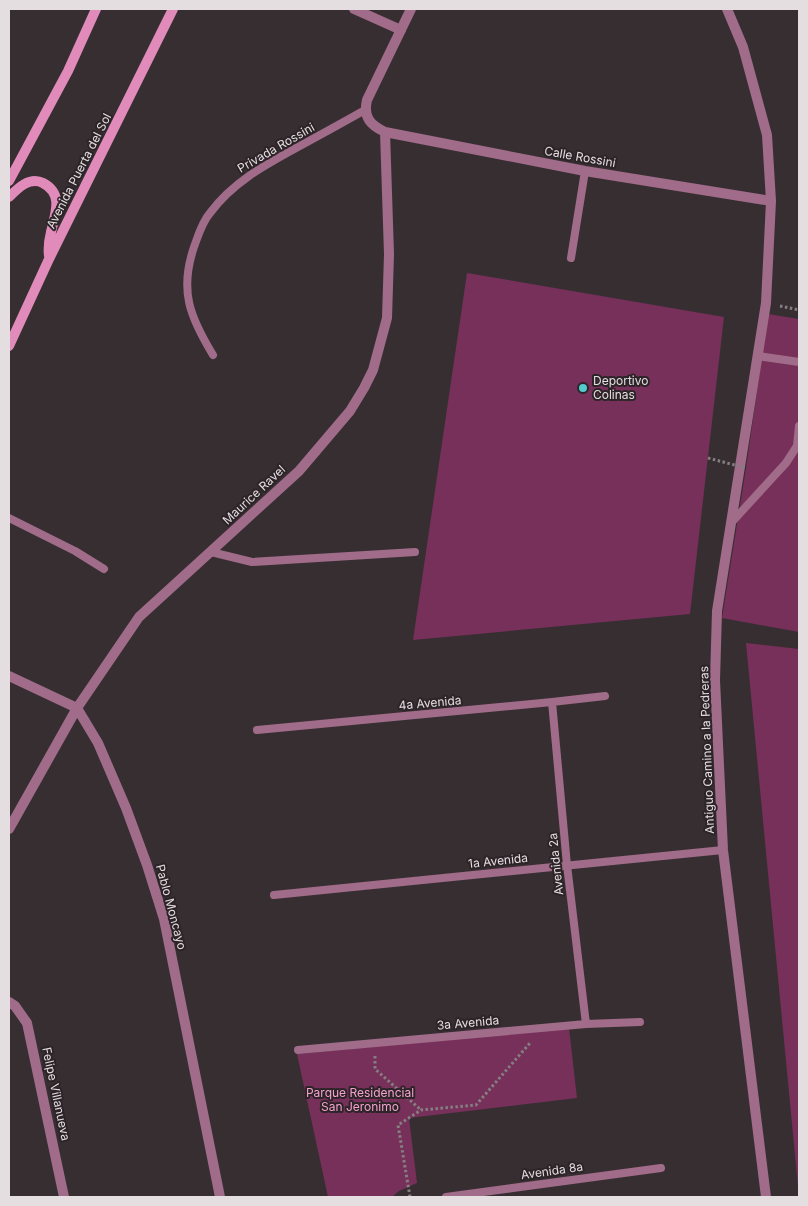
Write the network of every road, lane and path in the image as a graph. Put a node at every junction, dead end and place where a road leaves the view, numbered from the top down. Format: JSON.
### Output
{"nodes":[{"id":1,"x":96,"y":9,"type":"edge"},
{"id":2,"x":173,"y":9,"type":"edge"},
{"id":3,"x":354,"y":9,"type":"edge"},
{"id":4,"x":411,"y":9,"type":"edge"},
{"id":5,"x":726,"y":9,"type":"edge"},
{"id":6,"x":401,"y":30,"type":"junction"},
{"id":7,"x":365,"y":110,"type":"junction"},
{"id":8,"x":385,"y":132,"type":"junction"},
{"id":9,"x":585,"y":171,"type":"junction"},
{"id":10,"x":9,"y":182,"type":"edge"},
{"id":11,"x":9,"y":197,"type":"edge"},
{"id":12,"x":771,"y":201,"type":"junction"},
{"id":13,"x":571,"y":258,"type":"dead end"},
{"id":14,"x":48,"y":259,"type":"junction"},
{"id":15,"x":9,"y":346,"type":"edge"},
{"id":16,"x":213,"y":355,"type":"dead end"},
{"id":17,"x":758,"y":356,"type":"junction"},
{"id":18,"x":799,"y":362,"type":"edge"},
{"id":19,"x":799,"y":426,"type":"edge"},
{"id":20,"x":708,"y":458,"type":"dead end"},
{"id":21,"x":746,"y":468,"type":"dead end"},
{"id":22,"x":9,"y":518,"type":"edge"},
{"id":23,"x":731,"y":523,"type":"junction"},
{"id":24,"x":211,"y":552,"type":"junction"},
{"id":25,"x":415,"y":552,"type":"dead end"},
{"id":26,"x":104,"y":569,"type":"dead end"},
{"id":27,"x":9,"y":676,"type":"edge"},
{"id":28,"x":605,"y":696,"type":"dead end"},
{"id":29,"x":552,"y":702,"type":"junction"},
{"id":30,"x":77,"y":708,"type":"junction"},
{"id":31,"x":257,"y":730,"type":"dead end"},
{"id":32,"x":9,"y":829,"type":"edge"},
{"id":33,"x":724,"y":850,"type":"junction"},
{"id":34,"x":567,"y":865,"type":"junction"},
{"id":35,"x":274,"y":896,"type":"dead end"},
{"id":36,"x":9,"y":1002,"type":"edge"},
{"id":37,"x":640,"y":1022,"type":"dead end"},
{"id":38,"x":586,"y":1024,"type":"junction"},
{"id":39,"x":543,"y":1028,"type":"junction"},
{"id":40,"x":374,"y":1043,"type":"junction"},
{"id":41,"x":298,"y":1050,"type":"dead end"},
{"id":42,"x":421,"y":1110,"type":"junction"},
{"id":43,"x":661,"y":1168,"type":"dead end"},
{"id":44,"x":64,"y":1197,"type":"edge"},
{"id":45,"x":220,"y":1197,"type":"edge"},
{"id":46,"x":410,"y":1197,"type":"edge"},
{"id":47,"x":446,"y":1197,"type":"edge"},
{"id":48,"x":766,"y":1197,"type":"edge"}],
"edges":[{"from":1,"to":10,"type":"main road"},
{"from":2,"to":14,"type":"main road","name":"Avenida Puerta del Sol"},
{"from":3,"to":6,"type":"street"},
{"from":4,"to":6,"type":"street"},
{"from":5,"to":12,"type":"street","name":"Antiguo Camino a la Pedreras"},
{"from":6,"to":7,"type":"street"},
{"from":7,"to":8,"type":"street"},
{"from":7,"to":16,"type":"lane","name":"Privada Rossini"},
{"from":8,"to":9,"type":"street","name":"Calle Rossini"},
{"from":8,"to":24,"type":"street","name":"Maurice Ravel"},
{"from":9,"to":12,"type":"street","name":"Calle Rossini"},
{"from":9,"to":13,"type":"lane"},
{"from":11,"to":14,"type":"main road"},
{"from":12,"to":17,"type":"street","name":"Antiguo Camino a la Pedreras"},
{"from":14,"to":15,"type":"main road","name":"Avenida Puerta del Sol"},
{"from":17,"to":18,"type":"lane"},
{"from":17,"to":23,"type":"street","name":"Antiguo Camino a la Pedreras"},
{"from":19,"to":23,"type":"lane"},
{"from":20,"to":21,"type":"path","bridge":true},
{"from":22,"to":26,"type":"lane"},
{"from":23,"to":33,"type":"street","name":"Antiguo Camino a la Pedreras"},
{"from":24,"to":25,"type":"lane"},
{"from":24,"to":30,"type":"street","name":"Maurice Ravel"},
{"from":27,"to":30,"type":"street"},
{"from":28,"to":29,"type":"lane","name":"4a Avenida"},
{"from":29,"to":31,"type":"lane","name":"4a Avenida"},
{"from":29,"to":34,"type":"lane","name":"Avenida 2a"},
{"from":30,"to":32,"type":"street","name":"Maurice Ravel"},
{"from":30,"to":45,"type":"street","name":"Pablo Moncayo"},
{"from":33,"to":34,"type":"lane","name":"1a Avenida"},
{"from":33,"to":48,"type":"street","name":"Antiguo Camino a la Pedreras"},
{"from":34,"to":35,"type":"lane","name":"1a Avenida"},
{"from":34,"to":38,"type":"lane","name":"Avenida 2a"},
{"from":36,"to":44,"type":"street","name":"Felipe Villanueva"},
{"from":37,"to":38,"type":"lane","name":"3a Avenida"},
{"from":38,"to":39,"type":"lane","name":"3a Avenida"},
{"from":39,"to":40,"type":"lane","name":"3a Avenida"},
{"from":39,"to":42,"type":"path"},
{"from":40,"to":41,"type":"lane","name":"3a Avenida"},
{"from":40,"to":42,"type":"path"},
{"from":42,"to":46,"type":"path"},
{"from":43,"to":47,"type":"lane","name":"Avenida 8a"}]}
